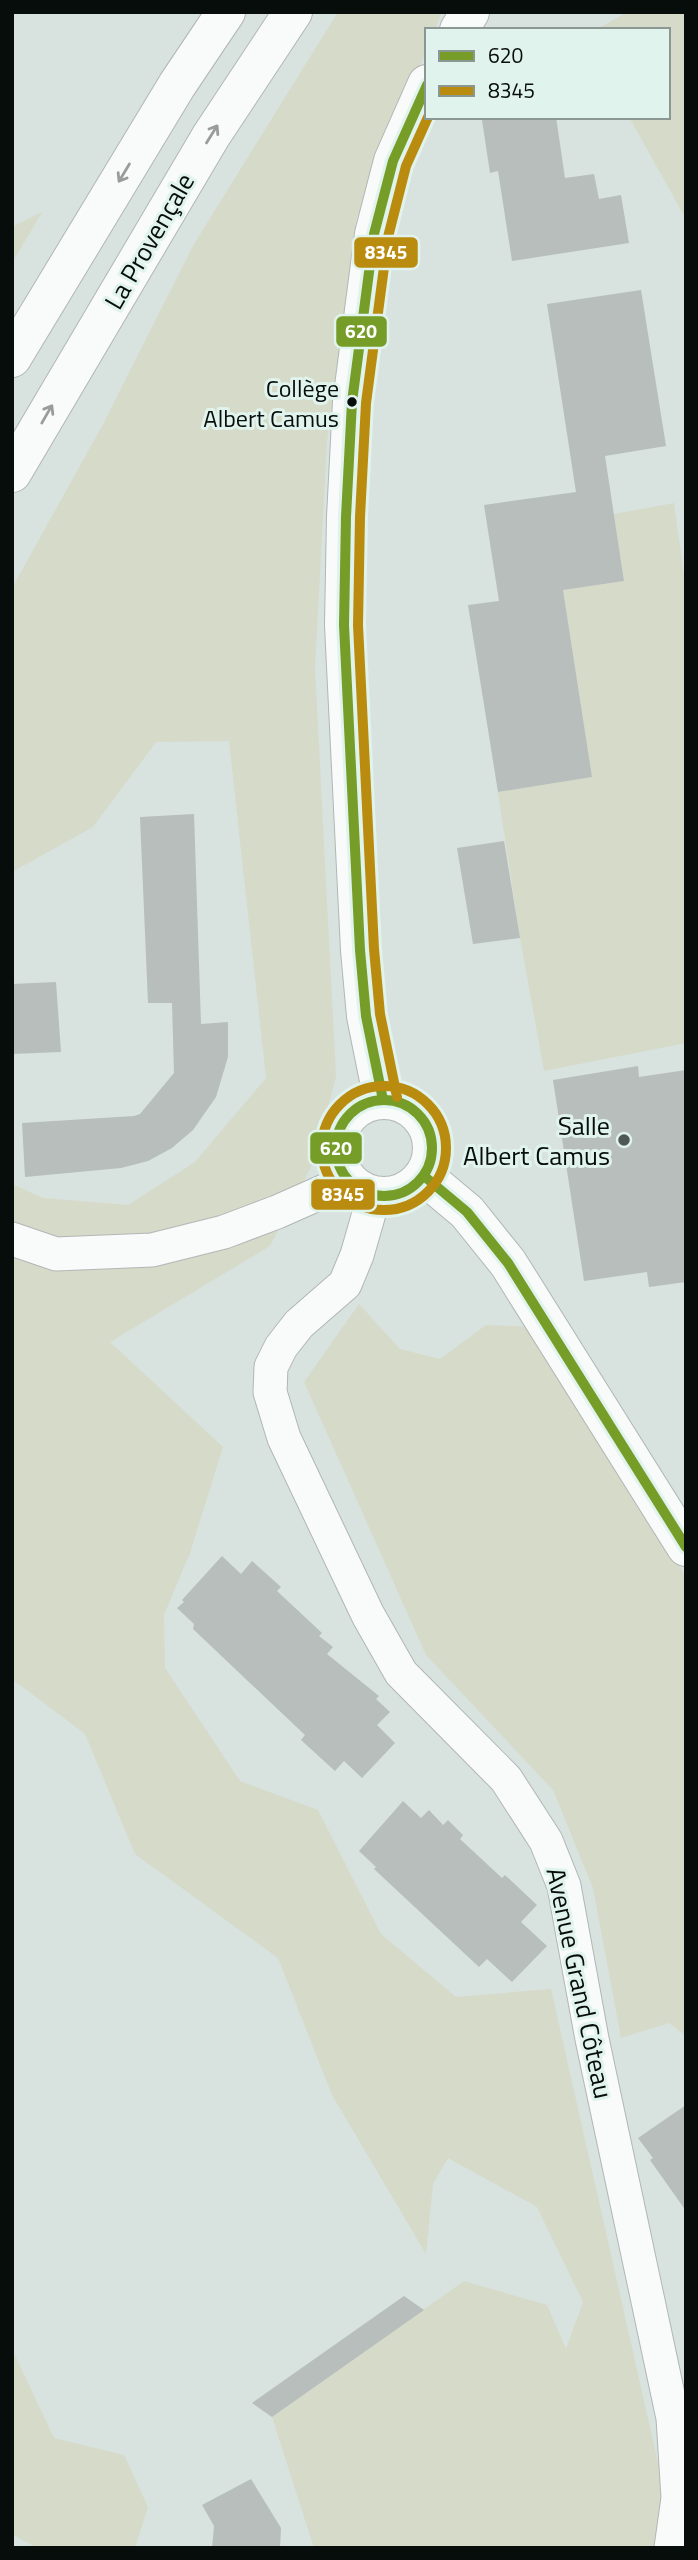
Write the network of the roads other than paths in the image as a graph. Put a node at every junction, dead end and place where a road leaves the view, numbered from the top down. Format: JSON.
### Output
{"nodes":[{"id":1,"x":226,"y":12,"type":"edge"},
{"id":2,"x":293,"y":12,"type":"edge"},
{"id":3,"x":470,"y":12,"type":"edge"},
{"id":4,"x":460,"y":28,"type":"edge"},
{"id":5,"x":425,"y":89,"type":"edge"},
{"id":6,"x":12,"y":358,"type":"edge"},
{"id":7,"x":12,"y":473,"type":"edge"},
{"id":8,"x":383,"y":1100,"type":"junction"},
{"id":9,"x":424,"y":1176,"type":"junction"},
{"id":10,"x":359,"y":1186,"type":"junction"},
{"id":11,"x":12,"y":1239,"type":"edge"},
{"id":12,"x":686,"y":1548,"type":"edge"},
{"id":13,"x":671,"y":2548,"type":"edge"}],
"edges":[{"from":1,"to":6,"type":"main road","one_way":true},
{"from":7,"to":2,"type":"main road","name":"La Provençale","one_way":true},
{"from":3,"to":4,"type":"main road"},
{"from":5,"to":8,"type":"main road"},
{"from":8,"to":9,"type":"main road"},
{"from":8,"to":10,"type":"main road"},
{"from":9,"to":10,"type":"main road"},
{"from":9,"to":12,"type":"main road"},
{"from":10,"to":11,"type":"street"},
{"from":10,"to":13,"type":"street","name":"Avenue Grand Côteau"}]}
